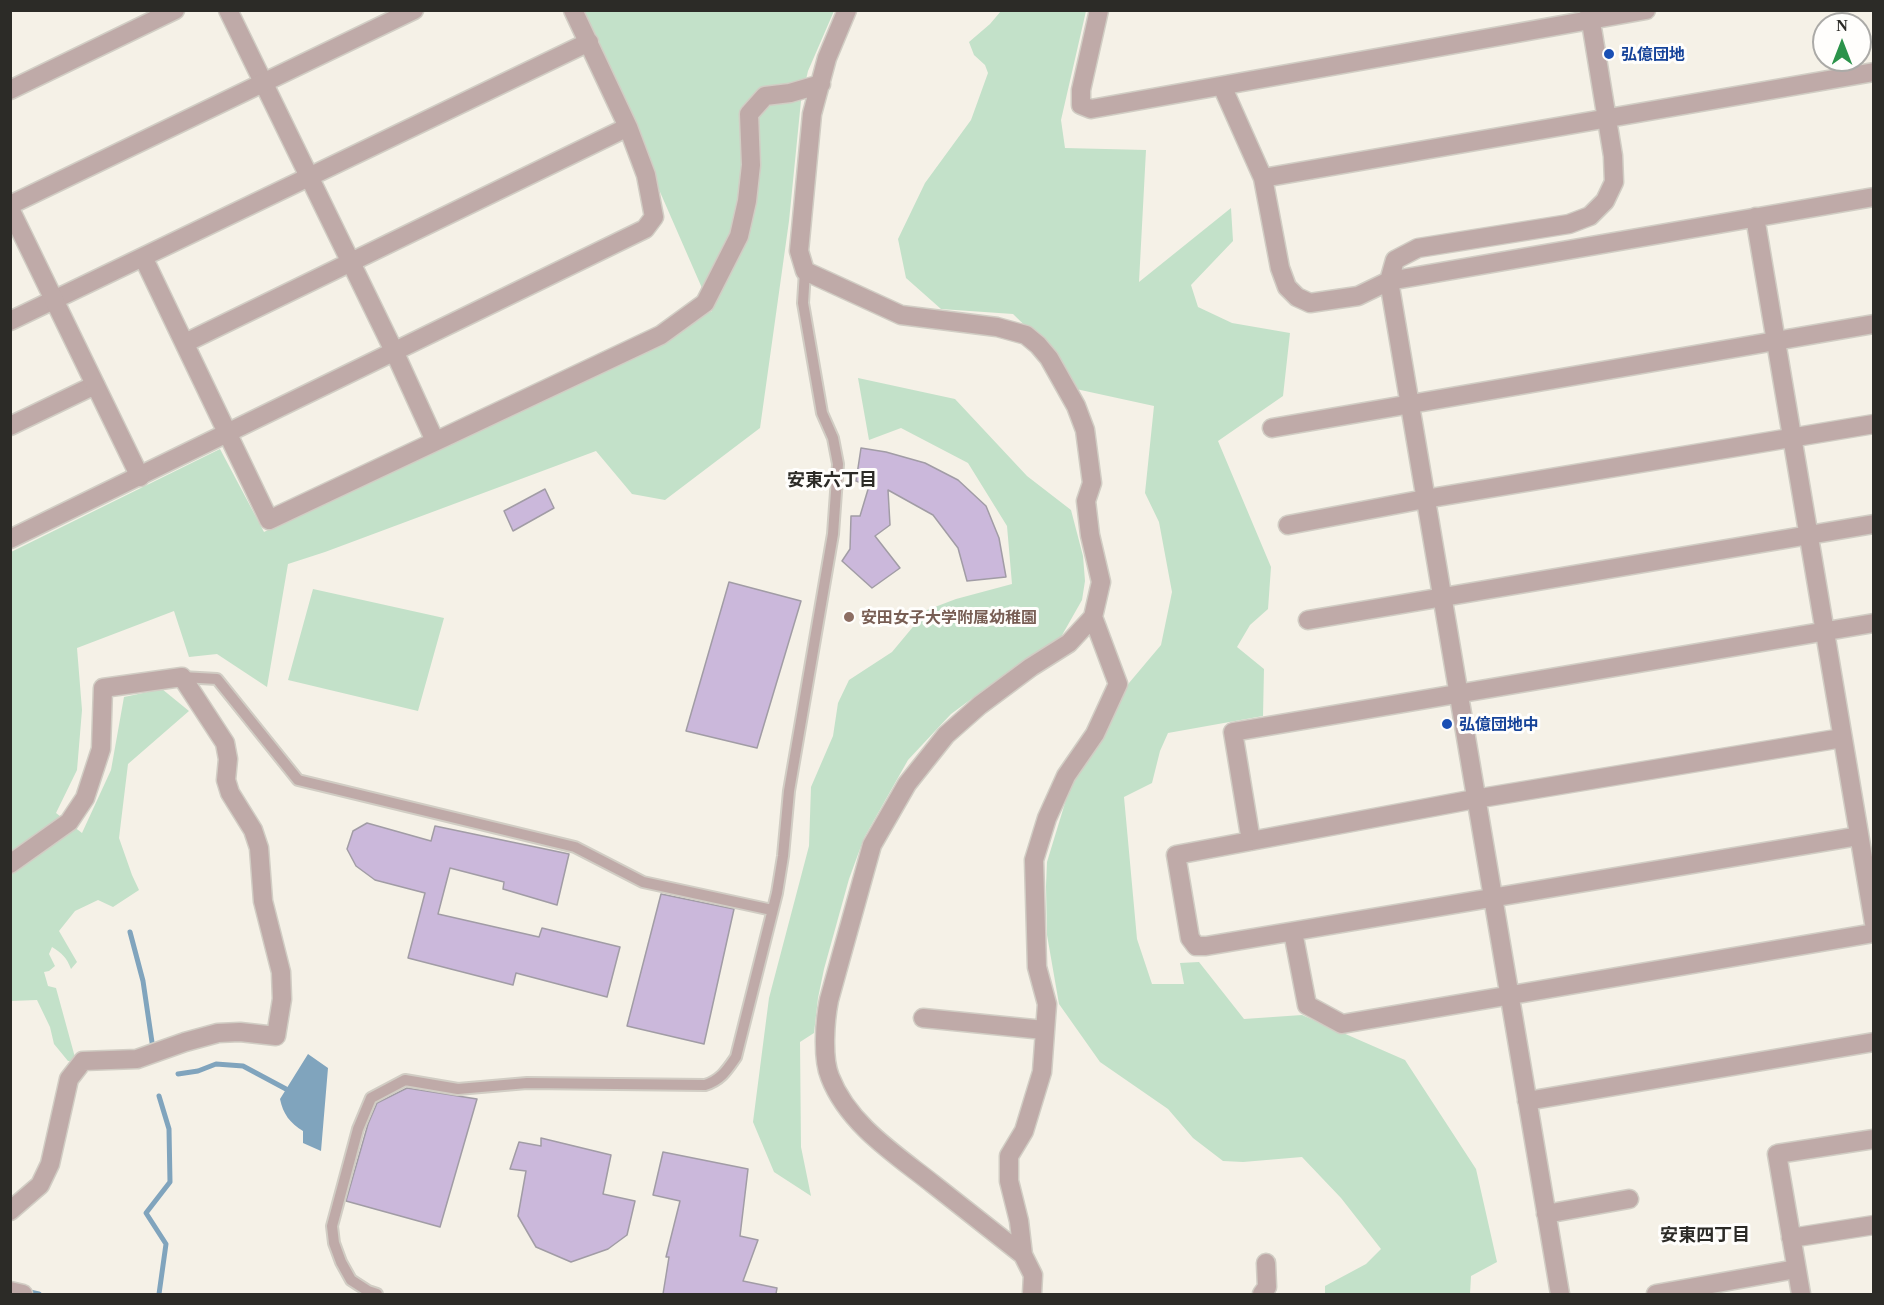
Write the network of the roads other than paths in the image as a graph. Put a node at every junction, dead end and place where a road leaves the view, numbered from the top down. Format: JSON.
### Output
{"nodes":[{"id":1,"x":175,"y":10,"type":"edge"},
{"id":2,"x":228,"y":10,"type":"edge"},
{"id":3,"x":414,"y":10,"type":"edge"},
{"id":4,"x":573,"y":10,"type":"edge"},
{"id":5,"x":847,"y":10,"type":"edge"},
{"id":6,"x":1098,"y":10,"type":"edge"},
{"id":7,"x":1646,"y":10,"type":"edge"},
{"id":8,"x":1590,"y":15,"type":"edge"},
{"id":9,"x":589,"y":42,"type":"junction"},
{"id":10,"x":1874,"y":72,"type":"edge"},
{"id":11,"x":263,"y":82,"type":"junction"},
{"id":12,"x":821,"y":84,"type":"junction"},
{"id":13,"x":1222,"y":86,"type":"junction"},
{"id":14,"x":10,"y":90,"type":"edge"},
{"id":15,"x":1607,"y":117,"type":"junction"},
{"id":16,"x":628,"y":126,"type":"junction"},
{"id":17,"x":309,"y":177,"type":"junction"},
{"id":18,"x":1263,"y":178,"type":"junction"},
{"id":19,"x":1874,"y":197,"type":"edge"},
{"id":20,"x":10,"y":207,"type":"edge"},
{"id":21,"x":1755,"y":218,"type":"junction"},
{"id":22,"x":143,"y":257,"type":"junction"},
{"id":23,"x":350,"y":262,"type":"junction"},
{"id":24,"x":805,"y":271,"type":"junction"},
{"id":25,"x":1389,"y":280,"type":"junction"},
{"id":26,"x":54,"y":300,"type":"junction"},
{"id":27,"x":10,"y":321,"type":"edge"},
{"id":28,"x":1874,"y":324,"type":"edge"},
{"id":29,"x":1776,"y":341,"type":"junction"},
{"id":30,"x":184,"y":343,"type":"junction"},
{"id":31,"x":394,"y":351,"type":"junction"},
{"id":32,"x":95,"y":385,"type":"junction"},
{"id":33,"x":1409,"y":405,"type":"junction"},
{"id":34,"x":1874,"y":424,"type":"edge"},
{"id":35,"x":10,"y":426,"type":"edge"},
{"id":36,"x":1272,"y":428,"type":"dead end"},
{"id":37,"x":228,"y":433,"type":"junction"},
{"id":38,"x":1792,"y":438,"type":"junction"},
{"id":39,"x":435,"y":441,"type":"junction"},
{"id":40,"x":140,"y":477,"type":"junction"},
{"id":41,"x":1425,"y":499,"type":"junction"},
{"id":42,"x":1874,"y":524,"type":"edge"},
{"id":43,"x":1288,"y":525,"type":"dead end"},
{"id":44,"x":1808,"y":535,"type":"junction"},
{"id":45,"x":10,"y":539,"type":"edge"},
{"id":46,"x":1441,"y":598,"type":"junction"},
{"id":47,"x":1093,"y":617,"type":"junction"},
{"id":48,"x":1308,"y":620,"type":"dead end"},
{"id":49,"x":1874,"y":623,"type":"edge"},
{"id":50,"x":1824,"y":631,"type":"junction"},
{"id":51,"x":182,"y":677,"type":"junction"},
{"id":52,"x":1458,"y":695,"type":"junction"},
{"id":53,"x":1842,"y":738,"type":"junction"},
{"id":54,"x":1476,"y":800,"type":"junction"},
{"id":55,"x":1859,"y":836,"type":"junction"},
{"id":56,"x":1251,"y":841,"type":"junction"},
{"id":57,"x":10,"y":864,"type":"edge"},
{"id":58,"x":1492,"y":897,"type":"junction"},
{"id":59,"x":772,"y":910,"type":"junction"},
{"id":60,"x":1874,"y":923,"type":"edge"},
{"id":61,"x":1293,"y":932,"type":"junction"},
{"id":62,"x":1874,"y":933,"type":"edge"},
{"id":63,"x":1509,"y":995,"type":"junction"},
{"id":64,"x":922,"y":1018,"type":"dead end"},
{"id":65,"x":1044,"y":1030,"type":"junction"},
{"id":66,"x":1874,"y":1042,"type":"edge"},
{"id":67,"x":1527,"y":1101,"type":"junction"},
{"id":68,"x":1874,"y":1138,"type":"edge"},
{"id":69,"x":1629,"y":1199,"type":"dead end"},
{"id":70,"x":10,"y":1211,"type":"edge"},
{"id":71,"x":1546,"y":1214,"type":"junction"},
{"id":72,"x":1874,"y":1225,"type":"edge"},
{"id":73,"x":1791,"y":1238,"type":"junction"},
{"id":74,"x":1023,"y":1255,"type":"junction"},
{"id":75,"x":1266,"y":1263,"type":"dead end"},
{"id":76,"x":1796,"y":1269,"type":"junction"},
{"id":77,"x":10,"y":1291,"type":"edge"},
{"id":78,"x":23,"y":1294,"type":"edge"},
{"id":79,"x":377,"y":1294,"type":"edge"},
{"id":80,"x":1032,"y":1294,"type":"edge"},
{"id":81,"x":1262,"y":1294,"type":"edge"},
{"id":82,"x":1560,"y":1294,"type":"edge"},
{"id":83,"x":1656,"y":1294,"type":"edge"},
{"id":84,"x":1801,"y":1294,"type":"edge"}],
"edges":[{"from":1,"to":14,"type":"street"},
{"from":2,"to":11,"type":"street"},
{"from":3,"to":11,"type":"street"},
{"from":4,"to":9,"type":"street"},
{"from":5,"to":12,"type":"street"},
{"from":6,"to":13,"type":"street"},
{"from":7,"to":8,"type":"street"},
{"from":8,"to":13,"type":"street"},
{"from":8,"to":15,"type":"street"},
{"from":9,"to":16,"type":"street"},
{"from":9,"to":17,"type":"street"},
{"from":10,"to":15,"type":"street"},
{"from":11,"to":17,"type":"street"},
{"from":11,"to":20,"type":"street"},
{"from":12,"to":24,"type":"street"},
{"from":12,"to":39,"type":"street"},
{"from":13,"to":18,"type":"street"},
{"from":15,"to":18,"type":"street"},
{"from":15,"to":25,"type":"street"},
{"from":16,"to":23,"type":"street"},
{"from":16,"to":31,"type":"street"},
{"from":17,"to":22,"type":"street"},
{"from":17,"to":23,"type":"street"},
{"from":18,"to":25,"type":"street"},
{"from":19,"to":21,"type":"street"},
{"from":20,"to":26,"type":"street"},
{"from":21,"to":25,"type":"street"},
{"from":21,"to":29,"type":"street"},
{"from":22,"to":26,"type":"street"},
{"from":22,"to":30,"type":"street"},
{"from":23,"to":30,"type":"street"},
{"from":23,"to":31,"type":"street"},
{"from":24,"to":47,"type":"street"},
{"from":24,"to":59,"type":"lane"},
{"from":25,"to":33,"type":"street"},
{"from":26,"to":27,"type":"street"},
{"from":26,"to":32,"type":"street"},
{"from":28,"to":29,"type":"street"},
{"from":29,"to":33,"type":"street"},
{"from":29,"to":38,"type":"street"},
{"from":30,"to":37,"type":"street"},
{"from":31,"to":37,"type":"street"},
{"from":31,"to":39,"type":"street"},
{"from":32,"to":35,"type":"street"},
{"from":32,"to":40,"type":"street"},
{"from":33,"to":36,"type":"street"},
{"from":33,"to":41,"type":"street"},
{"from":34,"to":38,"type":"street"},
{"from":37,"to":39,"type":"street"},
{"from":37,"to":40,"type":"street"},
{"from":38,"to":41,"type":"street"},
{"from":38,"to":44,"type":"street"},
{"from":40,"to":45,"type":"street"},
{"from":41,"to":43,"type":"street"},
{"from":41,"to":46,"type":"street"},
{"from":42,"to":44,"type":"street"},
{"from":44,"to":46,"type":"street"},
{"from":44,"to":50,"type":"street"},
{"from":46,"to":48,"type":"street"},
{"from":46,"to":52,"type":"street"},
{"from":47,"to":65,"type":"street"},
{"from":47,"to":74,"type":"street"},
{"from":49,"to":50,"type":"street"},
{"from":50,"to":52,"type":"street"},
{"from":50,"to":53,"type":"street"},
{"from":51,"to":57,"type":"street"},
{"from":51,"to":59,"type":"lane"},
{"from":51,"to":70,"type":"street"},
{"from":52,"to":54,"type":"street"},
{"from":52,"to":56,"type":"street"},
{"from":53,"to":54,"type":"street"},
{"from":53,"to":55,"type":"street"},
{"from":54,"to":56,"type":"street"},
{"from":54,"to":58,"type":"street"},
{"from":55,"to":58,"type":"street"},
{"from":55,"to":60,"type":"street"},
{"from":56,"to":61,"type":"street"},
{"from":58,"to":61,"type":"street"},
{"from":58,"to":63,"type":"street"},
{"from":59,"to":79,"type":"lane"},
{"from":61,"to":63,"type":"street"},
{"from":62,"to":63,"type":"street"},
{"from":63,"to":67,"type":"street"},
{"from":64,"to":65,"type":"street"},
{"from":65,"to":74,"type":"street"},
{"from":66,"to":67,"type":"street"},
{"from":67,"to":71,"type":"street"},
{"from":68,"to":73,"type":"street"},
{"from":69,"to":71,"type":"street"},
{"from":71,"to":82,"type":"street"},
{"from":72,"to":73,"type":"street"},
{"from":73,"to":76,"type":"street"},
{"from":74,"to":80,"type":"street"},
{"from":75,"to":81,"type":"street"},
{"from":76,"to":83,"type":"street"},
{"from":76,"to":84,"type":"street"},
{"from":77,"to":78,"type":"street"}]}
